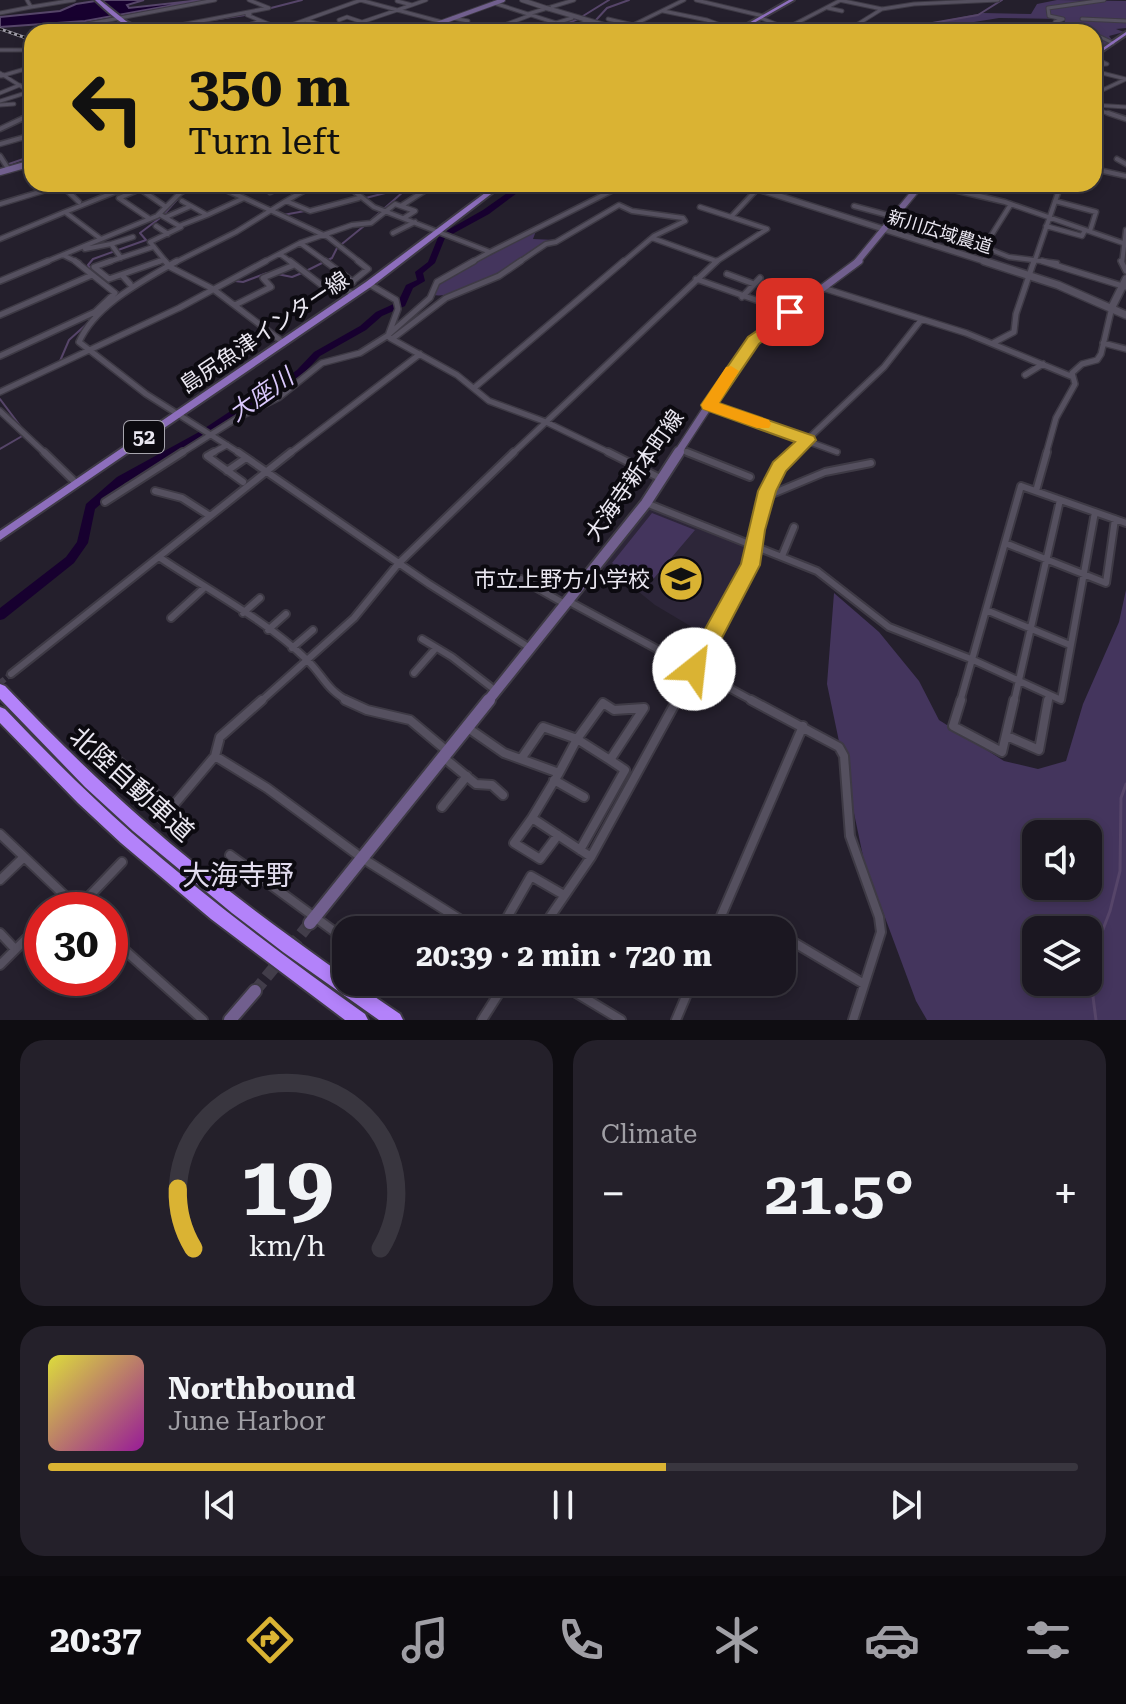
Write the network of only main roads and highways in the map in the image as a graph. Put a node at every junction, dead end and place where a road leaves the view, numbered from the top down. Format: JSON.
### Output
{"nodes":[{"id":1,"x":97,"y":0,"type":"edge"},
{"id":2,"x":503,"y":0,"type":"edge"},
{"id":3,"x":792,"y":0,"type":"edge"},
{"id":4,"x":129,"y":24,"type":"edge"},
{"id":5,"x":437,"y":24,"type":"edge"},
{"id":6,"x":749,"y":24,"type":"edge"},
{"id":7,"x":1126,"y":33,"type":"edge"},
{"id":8,"x":1102,"y":51,"type":"edge"},
{"id":9,"x":24,"y":165,"type":"edge"},
{"id":10,"x":0,"y":172,"type":"edge"},
{"id":11,"x":490,"y":192,"type":"edge"},
{"id":12,"x":915,"y":192,"type":"edge"},
{"id":13,"x":2,"y":535,"type":"edge"},
{"id":14,"x":0,"y":690,"type":"edge"},
{"id":15,"x":0,"y":713,"type":"edge"},
{"id":16,"x":312,"y":921,"type":"tunnel mouth"},
{"id":17,"x":255,"y":991,"type":"tunnel mouth"},
{"id":18,"x":230,"y":1020,"type":"edge"},
{"id":19,"x":359,"y":1020,"type":"edge"},
{"id":20,"x":394,"y":1020,"type":"edge"}],
"edges":[{"from":1,"to":4,"type":"main road"},
{"from":2,"to":5,"type":"main road"},
{"from":3,"to":6,"type":"main road"},
{"from":7,"to":8,"type":"main road"},
{"from":9,"to":10,"type":"main road"},
{"from":11,"to":13,"type":"main road","name":"島尻魚津インター線","number":"52"},
{"from":12,"to":16,"type":"main road","name":"大海寺新本町線"},
{"from":14,"to":20,"type":"highway","name":"北陸自動車道"},
{"from":15,"to":19,"type":"highway","name":"北陸自動車道"},
{"from":17,"to":18,"type":"main road"}]}
